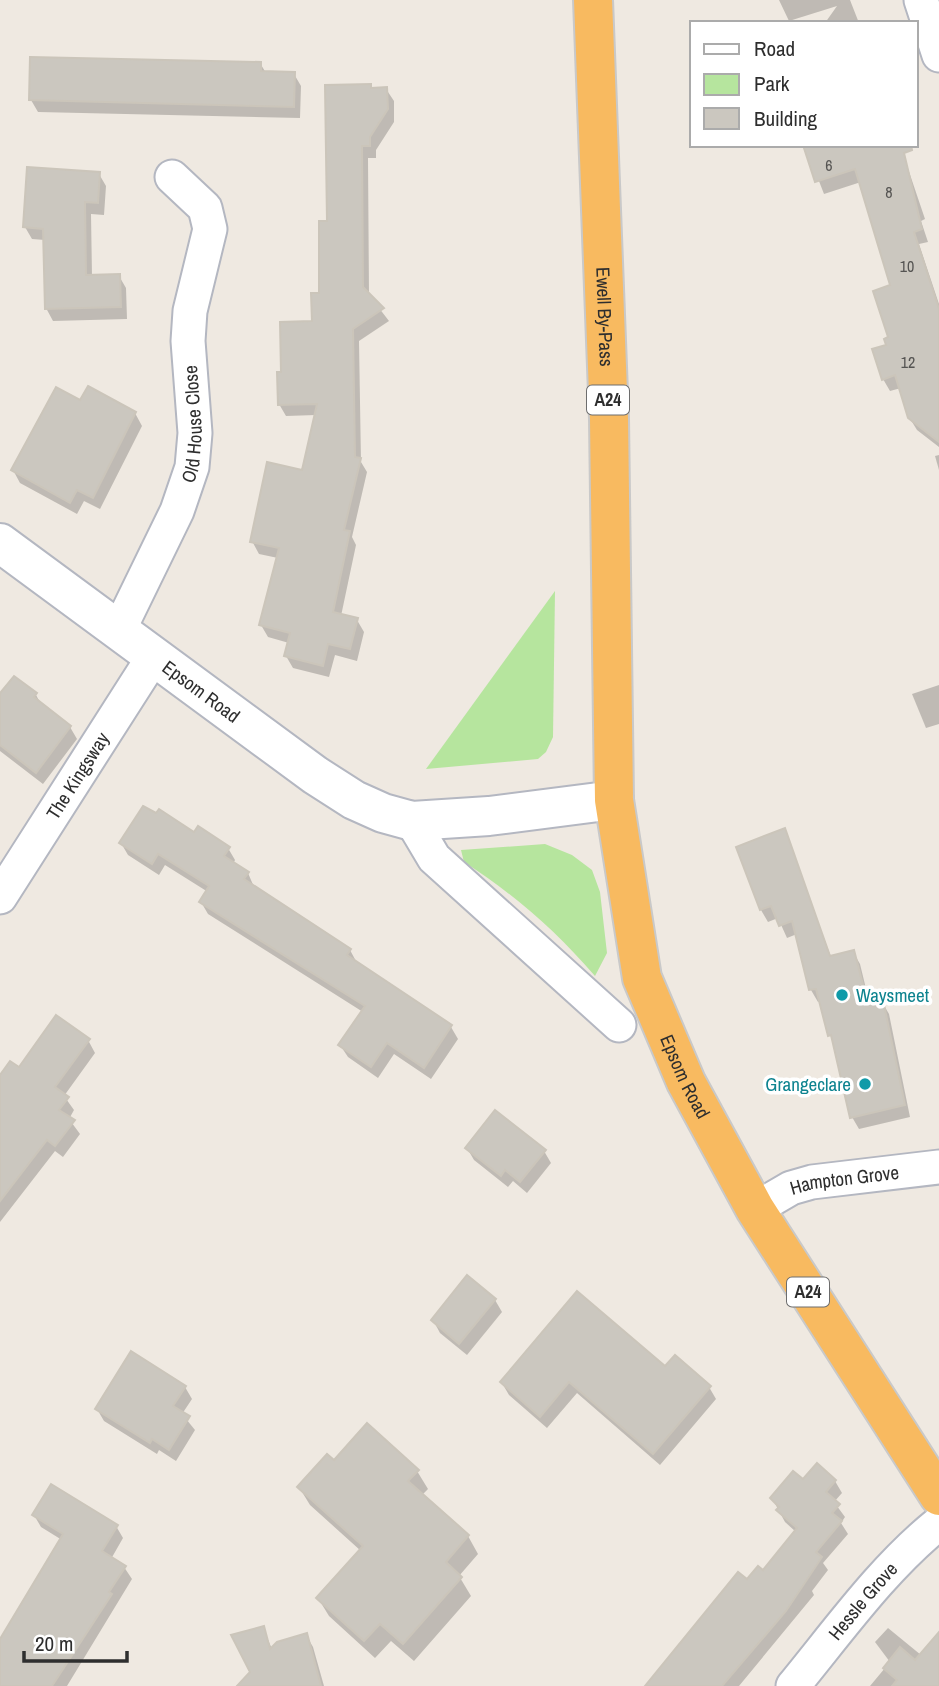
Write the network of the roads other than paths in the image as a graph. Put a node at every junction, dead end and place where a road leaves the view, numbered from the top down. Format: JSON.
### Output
{"nodes":[{"id":1,"x":593,"y":0,"type":"edge"},
{"id":2,"x":921,"y":0,"type":"edge"},
{"id":3,"x":939,"y":55,"type":"edge"},
{"id":4,"x":172,"y":177,"type":"dead end"},
{"id":5,"x":0,"y":543,"type":"edge"},
{"id":6,"x":119,"y":630,"type":"junction"},
{"id":7,"x":154,"y":656,"type":"junction"},
{"id":8,"x":614,"y":800,"type":"junction"},
{"id":9,"x":412,"y":821,"type":"junction"},
{"id":10,"x":0,"y":897,"type":"edge"},
{"id":11,"x":619,"y":1025,"type":"dead end"},
{"id":12,"x":939,"y":1167,"type":"edge"},
{"id":13,"x":755,"y":1209,"type":"junction"},
{"id":14,"x":939,"y":1496,"type":"edge"},
{"id":15,"x":939,"y":1523,"type":"edge"},
{"id":16,"x":793,"y":1686,"type":"edge"}],
"edges":[{"from":1,"to":8,"type":"highway","name":"Ewell By-Pass","number":"A24"},
{"from":2,"to":3,"type":"street"},
{"from":4,"to":6,"type":"street","name":"Old House Close"},
{"from":5,"to":6,"type":"street","name":"Epsom Road"},
{"from":6,"to":7,"type":"street","name":"Epsom Road"},
{"from":7,"to":9,"type":"street","name":"Epsom Road"},
{"from":7,"to":10,"type":"street","name":"The Kingsway"},
{"from":8,"to":9,"type":"street","name":"Epsom Road"},
{"from":8,"to":13,"type":"highway","name":"Epsom Road","number":"A24"},
{"from":9,"to":11,"type":"street"},
{"from":12,"to":13,"type":"street","name":"Hampton Grove"},
{"from":13,"to":14,"type":"highway","name":"Epsom Road","number":"A24"},
{"from":15,"to":16,"type":"street","name":"Hessle Grove"}]}
